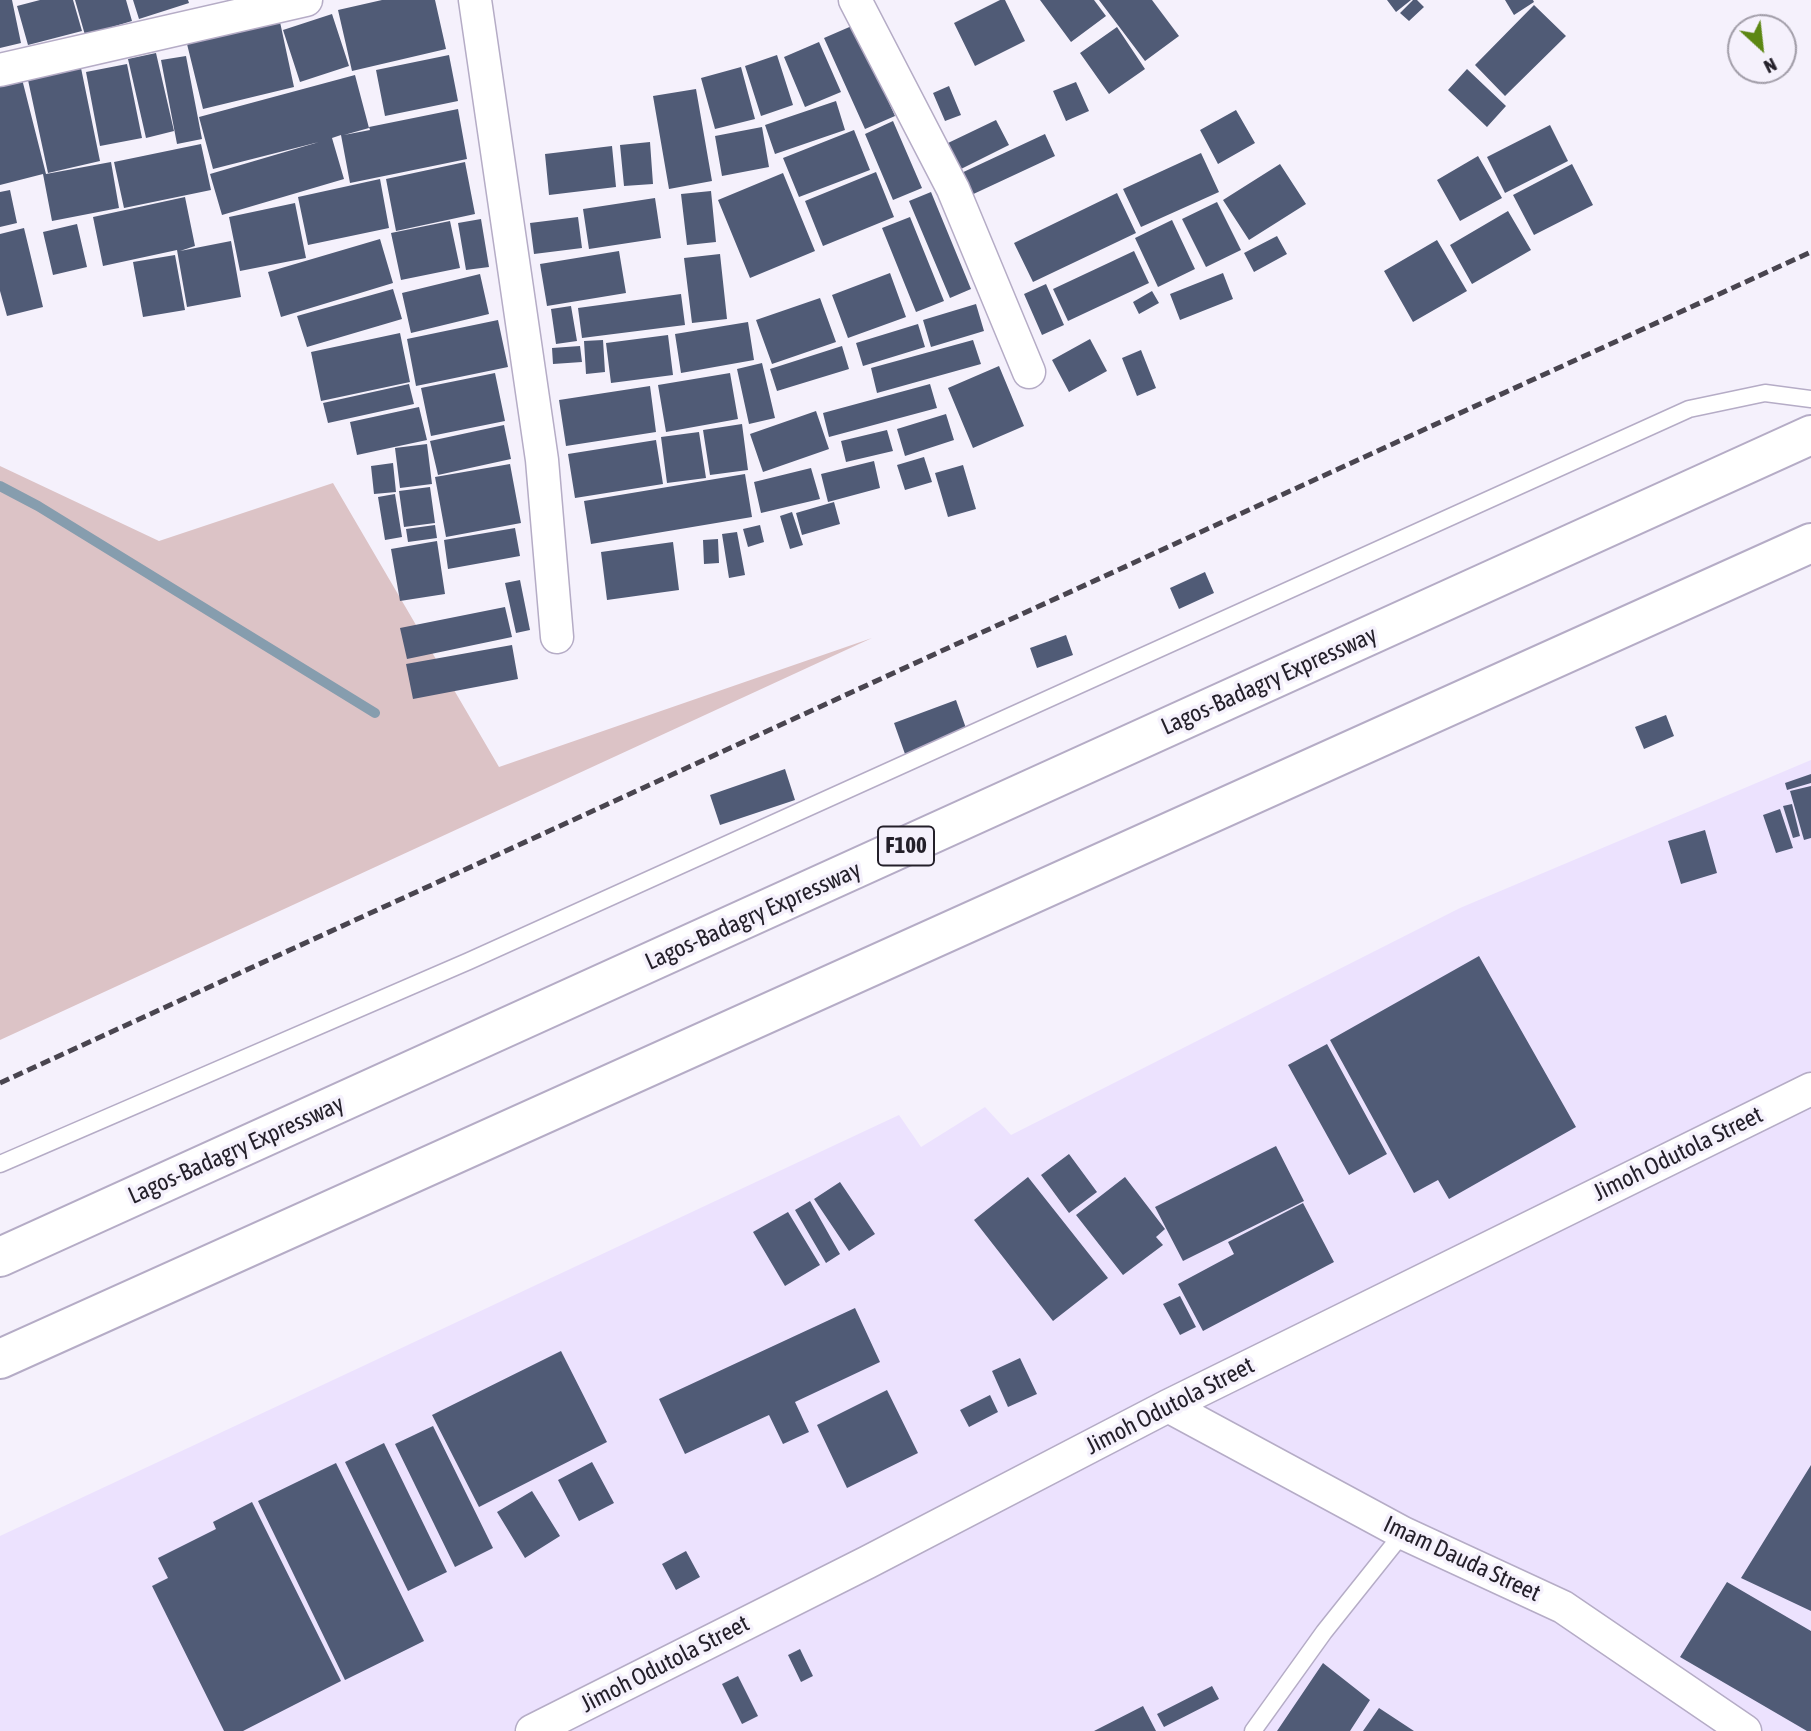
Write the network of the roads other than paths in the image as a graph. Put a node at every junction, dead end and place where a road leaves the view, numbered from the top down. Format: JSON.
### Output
{"nodes":[{"id":1,"x":306,"y":0,"type":"edge"},
{"id":2,"x":475,"y":0,"type":"edge"},
{"id":3,"x":855,"y":0,"type":"edge"},
{"id":4,"x":0,"y":70,"type":"edge"},
{"id":5,"x":1028,"y":372,"type":"dead end"},
{"id":6,"x":1811,"y":399,"type":"edge"},
{"id":7,"x":1811,"y":435,"type":"edge"},
{"id":8,"x":1811,"y":543,"type":"edge"},
{"id":9,"x":557,"y":637,"type":"dead end"},
{"id":10,"x":1811,"y":1089,"type":"edge"},
{"id":11,"x":0,"y":1164,"type":"edge"},
{"id":12,"x":0,"y":1257,"type":"edge"},
{"id":13,"x":0,"y":1359,"type":"edge"},
{"id":14,"x":1168,"y":1406,"type":"junction"},
{"id":15,"x":1403,"y":1533,"type":"junction"},
{"id":16,"x":532,"y":1731,"type":"edge"},
{"id":17,"x":1253,"y":1731,"type":"edge"},
{"id":18,"x":1745,"y":1731,"type":"edge"}],
"edges":[{"from":1,"to":4,"type":"street"},
{"from":2,"to":9,"type":"street"},
{"from":3,"to":5,"type":"street"},
{"from":6,"to":11,"type":"lane"},
{"from":7,"to":12,"type":"highway","name":"Lagos-Badagry Expressway","number":"F100"},
{"from":8,"to":13,"type":"highway"},
{"from":10,"to":14,"type":"street","name":"Jimoh Odutola Street"},
{"from":14,"to":15,"type":"street","name":"Imam Dauda Street"},
{"from":14,"to":16,"type":"street","name":"Jimoh Odutola Street"},
{"from":15,"to":17,"type":"lane"},
{"from":15,"to":18,"type":"street","name":"Imam Dauda Street"}]}
